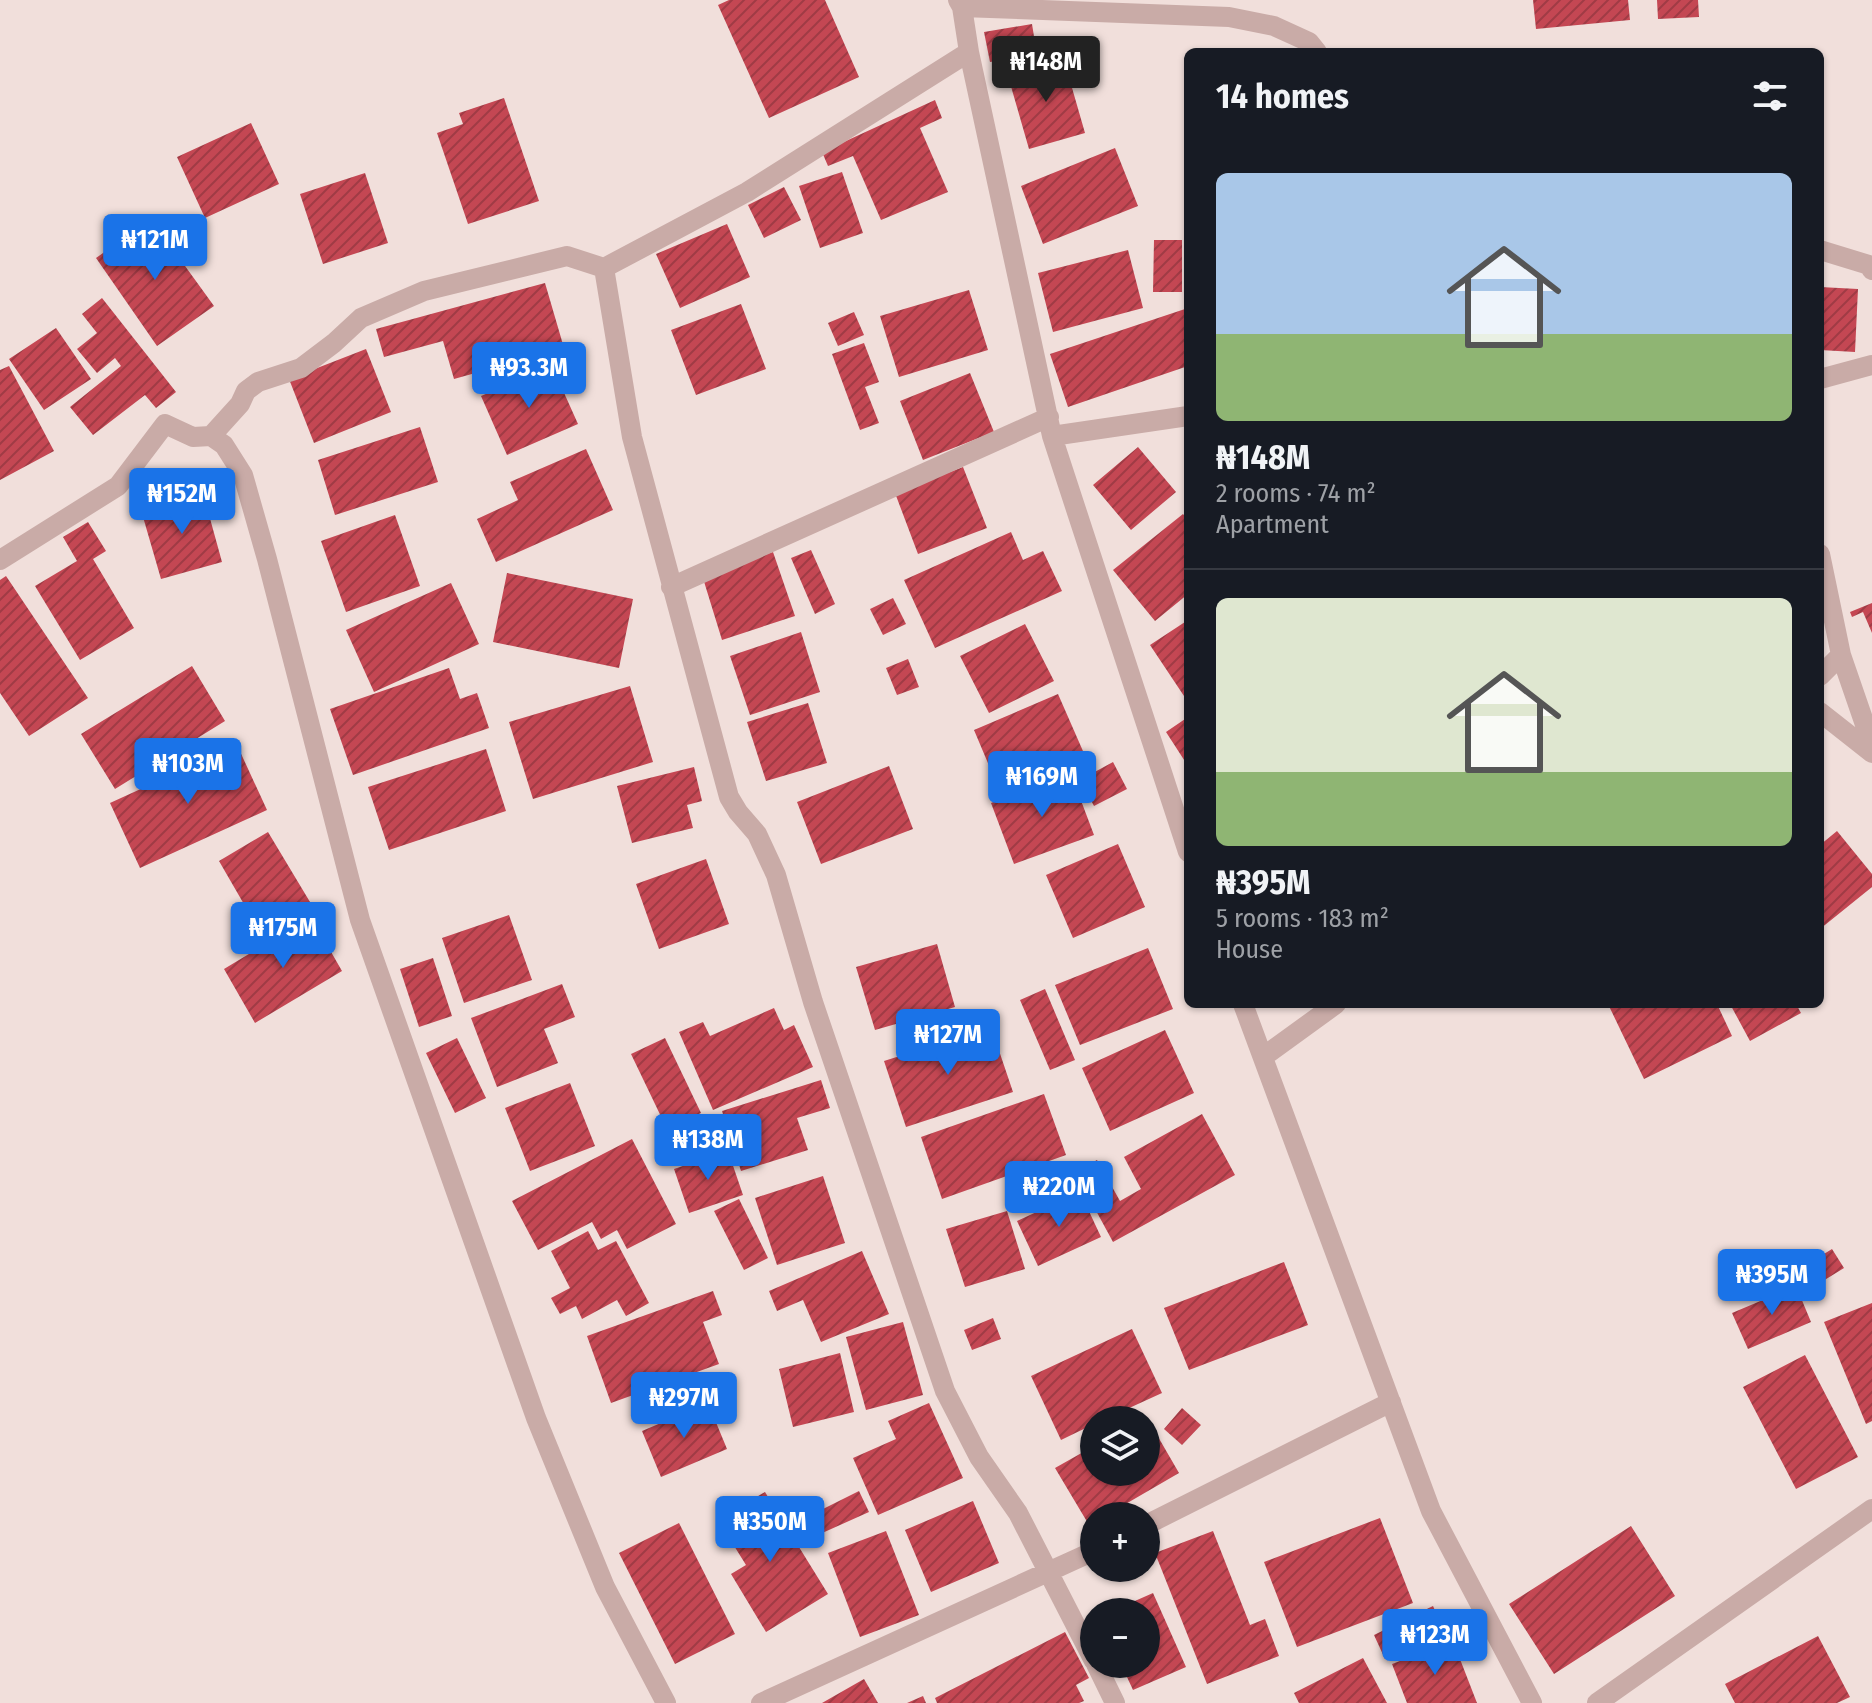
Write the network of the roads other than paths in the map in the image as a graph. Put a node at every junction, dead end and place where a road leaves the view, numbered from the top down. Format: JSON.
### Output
{"nodes":[{"id":1,"x":960,"y":3,"type":"edge"},
{"id":2,"x":1314,"y":48,"type":"edge"},
{"id":3,"x":969,"y":52,"type":"junction"},
{"id":4,"x":1824,"y":251,"type":"edge"},
{"id":5,"x":604,"y":268,"type":"junction"},
{"id":6,"x":1872,"y":270,"type":"edge"},
{"id":7,"x":1872,"y":365,"type":"edge"},
{"id":8,"x":1824,"y":378,"type":"edge"},
{"id":9,"x":1184,"y":416,"type":"edge"},
{"id":10,"x":1050,"y":426,"type":"junction"},
{"id":11,"x":211,"y":436,"type":"junction"},
{"id":12,"x":0,"y":560,"type":"edge"},
{"id":13,"x":1824,"y":573,"type":"edge"},
{"id":14,"x":671,"y":587,"type":"junction"},
{"id":15,"x":1841,"y":655,"type":"junction"},
{"id":16,"x":1824,"y":672,"type":"edge"},
{"id":17,"x":1824,"y":715,"type":"edge"},
{"id":18,"x":1872,"y":745,"type":"edge"},
{"id":19,"x":1872,"y":753,"type":"edge"},
{"id":20,"x":1184,"y":840,"type":"edge"},
{"id":21,"x":1245,"y":1008,"type":"edge"},
{"id":22,"x":1330,"y":1008,"type":"edge"},
{"id":23,"x":1263,"y":1057,"type":"junction"},
{"id":24,"x":1391,"y":1402,"type":"junction"},
{"id":25,"x":1872,"y":1509,"type":"edge"},
{"id":26,"x":1160,"y":1518,"type":"edge"},
{"id":27,"x":1080,"y":1558,"type":"edge"},
{"id":28,"x":1050,"y":1574,"type":"junction"},
{"id":29,"x":1080,"y":1633,"type":"edge"},
{"id":30,"x":1103,"y":1678,"type":"edge"},
{"id":31,"x":666,"y":1703,"type":"edge"},
{"id":32,"x":761,"y":1703,"type":"edge"},
{"id":33,"x":1115,"y":1703,"type":"edge"},
{"id":34,"x":1532,"y":1703,"type":"edge"},
{"id":35,"x":1597,"y":1703,"type":"edge"}],
"edges":[{"from":1,"to":2,"type":"street"},
{"from":1,"to":3,"type":"street"},
{"from":3,"to":5,"type":"street"},
{"from":3,"to":10,"type":"street"},
{"from":4,"to":6,"type":"street"},
{"from":5,"to":11,"type":"street"},
{"from":5,"to":14,"type":"street"},
{"from":7,"to":8,"type":"street"},
{"from":9,"to":10,"type":"street"},
{"from":10,"to":14,"type":"street"},
{"from":10,"to":20,"type":"street"},
{"from":11,"to":12,"type":"street"},
{"from":11,"to":31,"type":"street"},
{"from":13,"to":15,"type":"street"},
{"from":14,"to":28,"type":"street"},
{"from":15,"to":16,"type":"street"},
{"from":15,"to":18,"type":"street"},
{"from":17,"to":19,"type":"street"},
{"from":21,"to":23,"type":"street"},
{"from":22,"to":23,"type":"street"},
{"from":23,"to":24,"type":"street"},
{"from":24,"to":26,"type":"street"},
{"from":24,"to":34,"type":"street"},
{"from":25,"to":35,"type":"street"},
{"from":27,"to":28,"type":"street"},
{"from":28,"to":29,"type":"street"},
{"from":28,"to":32,"type":"street"},
{"from":30,"to":33,"type":"street"}]}
